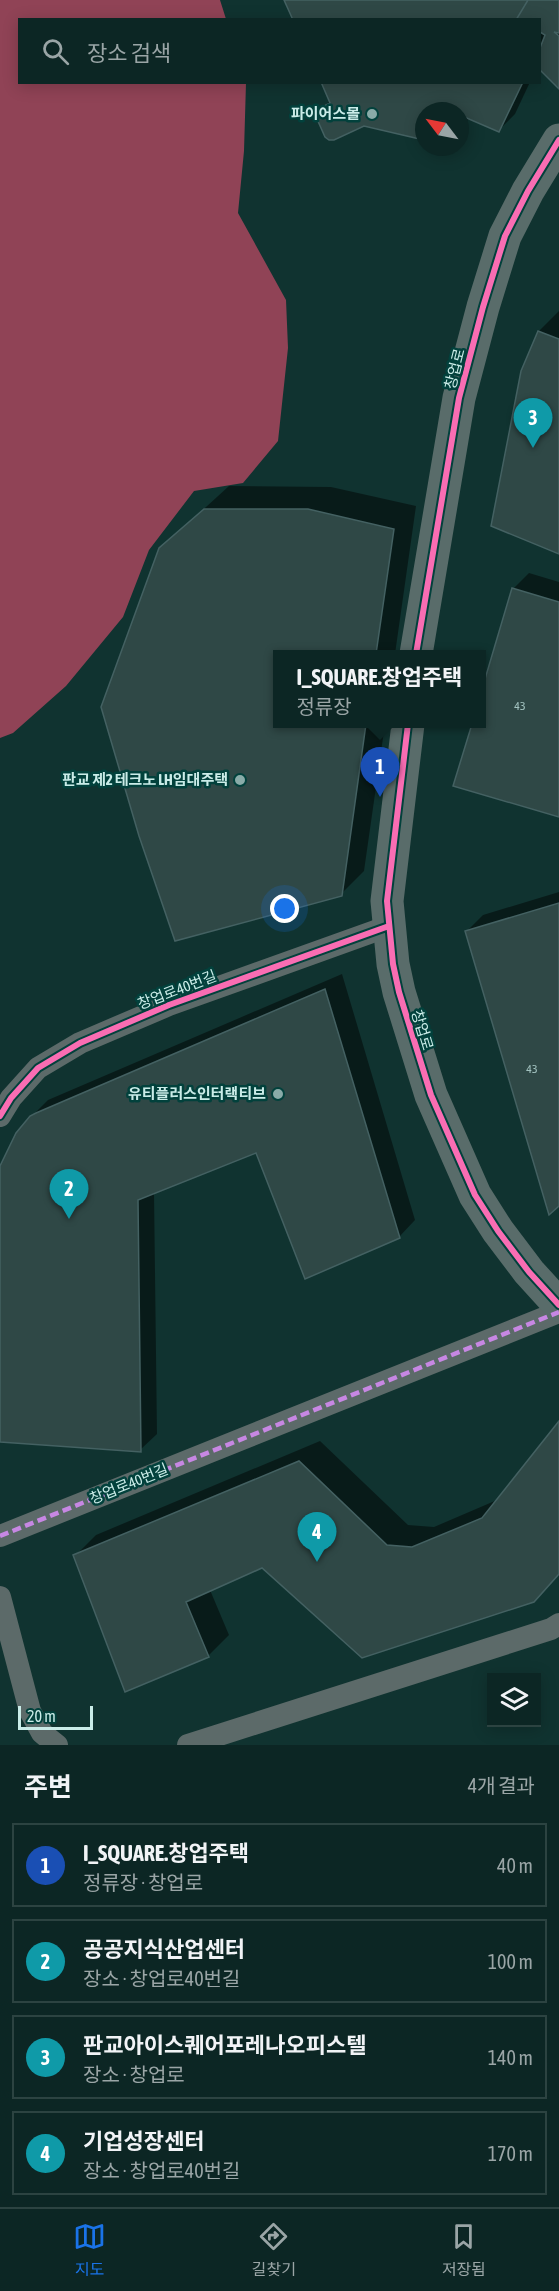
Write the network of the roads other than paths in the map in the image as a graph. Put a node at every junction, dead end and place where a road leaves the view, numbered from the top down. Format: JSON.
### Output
{"nodes":[{"id":1,"x":559,"y":140,"type":"edge"},
{"id":2,"x":417,"y":650,"type":"edge"},
{"id":3,"x":407,"y":728,"type":"edge"},
{"id":4,"x":389,"y":926,"type":"junction"},
{"id":5,"x":0,"y":1116,"type":"edge"},
{"id":6,"x":559,"y":1305,"type":"edge"},
{"id":7,"x":559,"y":1312,"type":"edge"},
{"id":8,"x":0,"y":1536,"type":"edge"},
{"id":9,"x":0,"y":1597,"type":"edge"},
{"id":10,"x":559,"y":1624,"type":"edge"},
{"id":11,"x":57,"y":1745,"type":"edge"},
{"id":12,"x":188,"y":1745,"type":"edge"}],
"edges":[{"from":1,"to":2,"type":"street","name":"창업로"},
{"from":3,"to":4,"type":"street","name":"창업로"},
{"from":4,"to":5,"type":"street","name":"창업로40번길"},
{"from":4,"to":6,"type":"street","name":"창업로"},
{"from":7,"to":8,"type":"street","name":"창업로40번길"},
{"from":9,"to":11,"type":"street"},
{"from":10,"to":12,"type":"street"}]}
